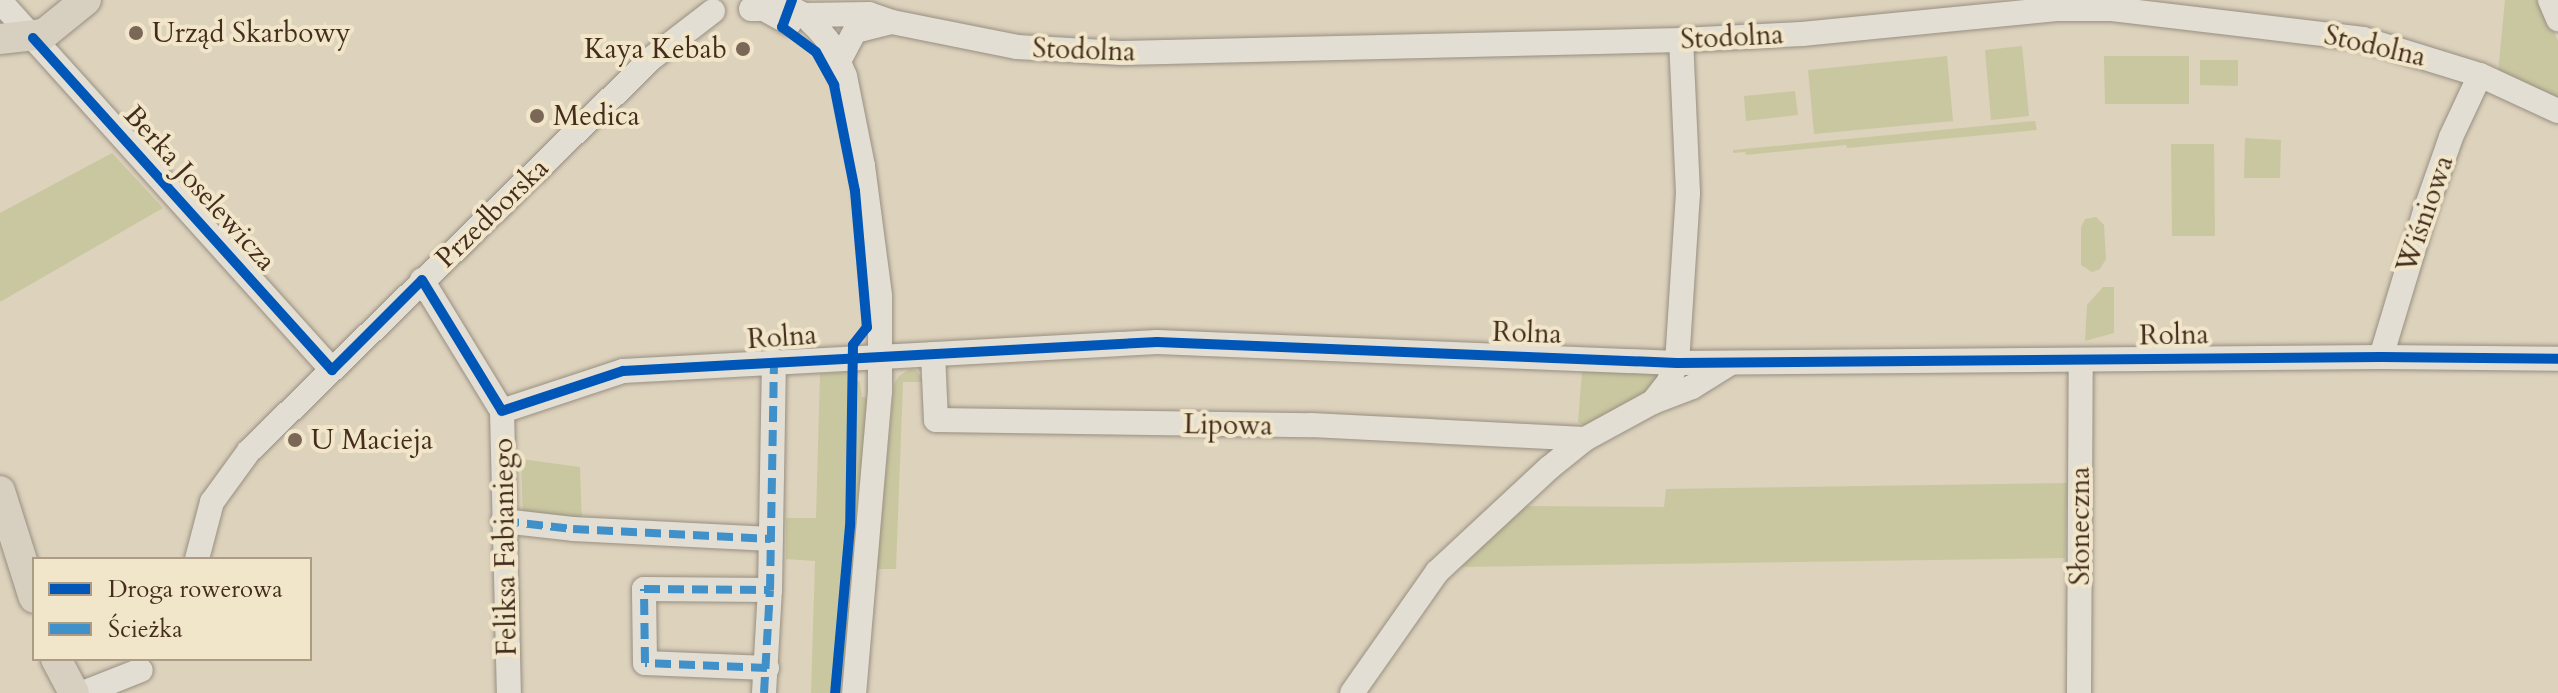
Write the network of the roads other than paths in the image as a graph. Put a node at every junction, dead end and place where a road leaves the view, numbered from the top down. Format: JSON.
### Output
{"nodes":[{"id":1,"x":86,"y":0,"type":"edge"},
{"id":2,"x":776,"y":0,"type":"edge"},
{"id":3,"x":2550,"y":0,"type":"edge"},
{"id":4,"x":0,"y":1,"type":"edge"},
{"id":5,"x":705,"y":4,"type":"edge"},
{"id":6,"x":755,"y":4,"type":"edge"},
{"id":7,"x":804,"y":15,"type":"junction"},
{"id":8,"x":2558,"y":19,"type":"edge"},
{"id":9,"x":892,"y":22,"type":"junction"},
{"id":10,"x":33,"y":38,"type":"junction"},
{"id":11,"x":0,"y":39,"type":"edge"},
{"id":12,"x":1681,"y":40,"type":"junction"},
{"id":13,"x":839,"y":61,"type":"junction"},
{"id":14,"x":2480,"y":75,"type":"junction"},
{"id":15,"x":2558,"y":111,"type":"edge"},
{"id":16,"x":422,"y":280,"type":"junction"},
{"id":17,"x":933,"y":354,"type":"junction"},
{"id":18,"x":882,"y":355,"type":"junction"},
{"id":19,"x":2381,"y":357,"type":"junction"},
{"id":20,"x":2558,"y":359,"type":"edge"},
{"id":21,"x":2081,"y":360,"type":"junction"},
{"id":22,"x":774,"y":361,"type":"junction"},
{"id":23,"x":1677,"y":363,"type":"junction"},
{"id":24,"x":1730,"y":363,"type":"junction"},
{"id":25,"x":332,"y":370,"type":"junction"},
{"id":26,"x":1653,"y":402,"type":"junction"},
{"id":27,"x":502,"y":411,"type":"junction"},
{"id":28,"x":1585,"y":439,"type":"junction"},
{"id":29,"x":0,"y":491,"type":"edge"},
{"id":30,"x":503,"y":521,"type":"junction"},
{"id":31,"x":771,"y":539,"type":"junction"},
{"id":32,"x":198,"y":557,"type":"edge"},
{"id":33,"x":770,"y":590,"type":"junction"},
{"id":34,"x":32,"y":592,"type":"edge"},
{"id":35,"x":57,"y":661,"type":"edge"},
{"id":36,"x":148,"y":664,"type":"edge"},
{"id":37,"x":767,"y":668,"type":"junction"},
{"id":38,"x":74,"y":693,"type":"edge"},
{"id":39,"x":83,"y":693,"type":"edge"},
{"id":40,"x":120,"y":693,"type":"edge"},
{"id":41,"x":509,"y":693,"type":"edge"},
{"id":42,"x":764,"y":693,"type":"edge"},
{"id":43,"x":854,"y":693,"type":"edge"},
{"id":44,"x":1352,"y":693,"type":"edge"},
{"id":45,"x":2079,"y":693,"type":"edge"}],
"edges":[{"from":1,"to":10,"type":"main road"},
{"from":2,"to":7,"type":"street"},
{"from":3,"to":8,"type":"street"},
{"from":4,"to":10,"type":"street","name":"Berka Joselewicza"},
{"from":5,"to":6,"type":"street"},
{"from":5,"to":16,"type":"street","name":"Przedborska"},
{"from":6,"to":13,"type":"street"},
{"from":7,"to":9,"type":"street","name":"Stodolna"},
{"from":7,"to":13,"type":"street"},
{"from":9,"to":12,"type":"street","name":"Stodolna"},
{"from":9,"to":13,"type":"street","name":"Stodolna"},
{"from":10,"to":11,"type":"main road"},
{"from":10,"to":25,"type":"street","name":"Berka Joselewicza"},
{"from":12,"to":14,"type":"street","name":"Stodolna"},
{"from":12,"to":23,"type":"street"},
{"from":13,"to":18,"type":"street"},
{"from":14,"to":15,"type":"street","name":"Stodolna"},
{"from":14,"to":19,"type":"street","name":"Wiśniowa"},
{"from":16,"to":25,"type":"street","name":"Przedborska"},
{"from":16,"to":27,"type":"street","name":"Feliksa Fabianiego"},
{"from":17,"to":18,"type":"street","name":"Rolna"},
{"from":17,"to":23,"type":"street","name":"Rolna"},
{"from":17,"to":28,"type":"street","name":"Lipowa"},
{"from":18,"to":22,"type":"street","name":"Rolna"},
{"from":18,"to":43,"type":"street"},
{"from":19,"to":20,"type":"street","name":"Rolna"},
{"from":19,"to":21,"type":"street","name":"Rolna"},
{"from":21,"to":24,"type":"street","name":"Rolna"},
{"from":21,"to":45,"type":"street","name":"Słoneczna"},
{"from":22,"to":27,"type":"street","name":"Rolna"},
{"from":22,"to":31,"type":"street"},
{"from":23,"to":24,"type":"street","name":"Rolna"},
{"from":23,"to":26,"type":"street"},
{"from":24,"to":26,"type":"street"},
{"from":25,"to":32,"type":"street","name":"Przedborska"},
{"from":26,"to":28,"type":"street"},
{"from":27,"to":30,"type":"street","name":"Feliksa Fabianiego"},
{"from":28,"to":44,"type":"street"},
{"from":29,"to":34,"type":"main road"},
{"from":30,"to":31,"type":"street"},
{"from":30,"to":41,"type":"street","name":"Feliksa Fabianiego"},
{"from":31,"to":33,"type":"street"},
{"from":33,"to":37,"type":"street"},
{"from":33,"to":37,"type":"street"},
{"from":35,"to":38,"type":"main road"},
{"from":36,"to":39,"type":"street"},
{"from":36,"to":40,"type":"street"},
{"from":37,"to":42,"type":"street"}]}
